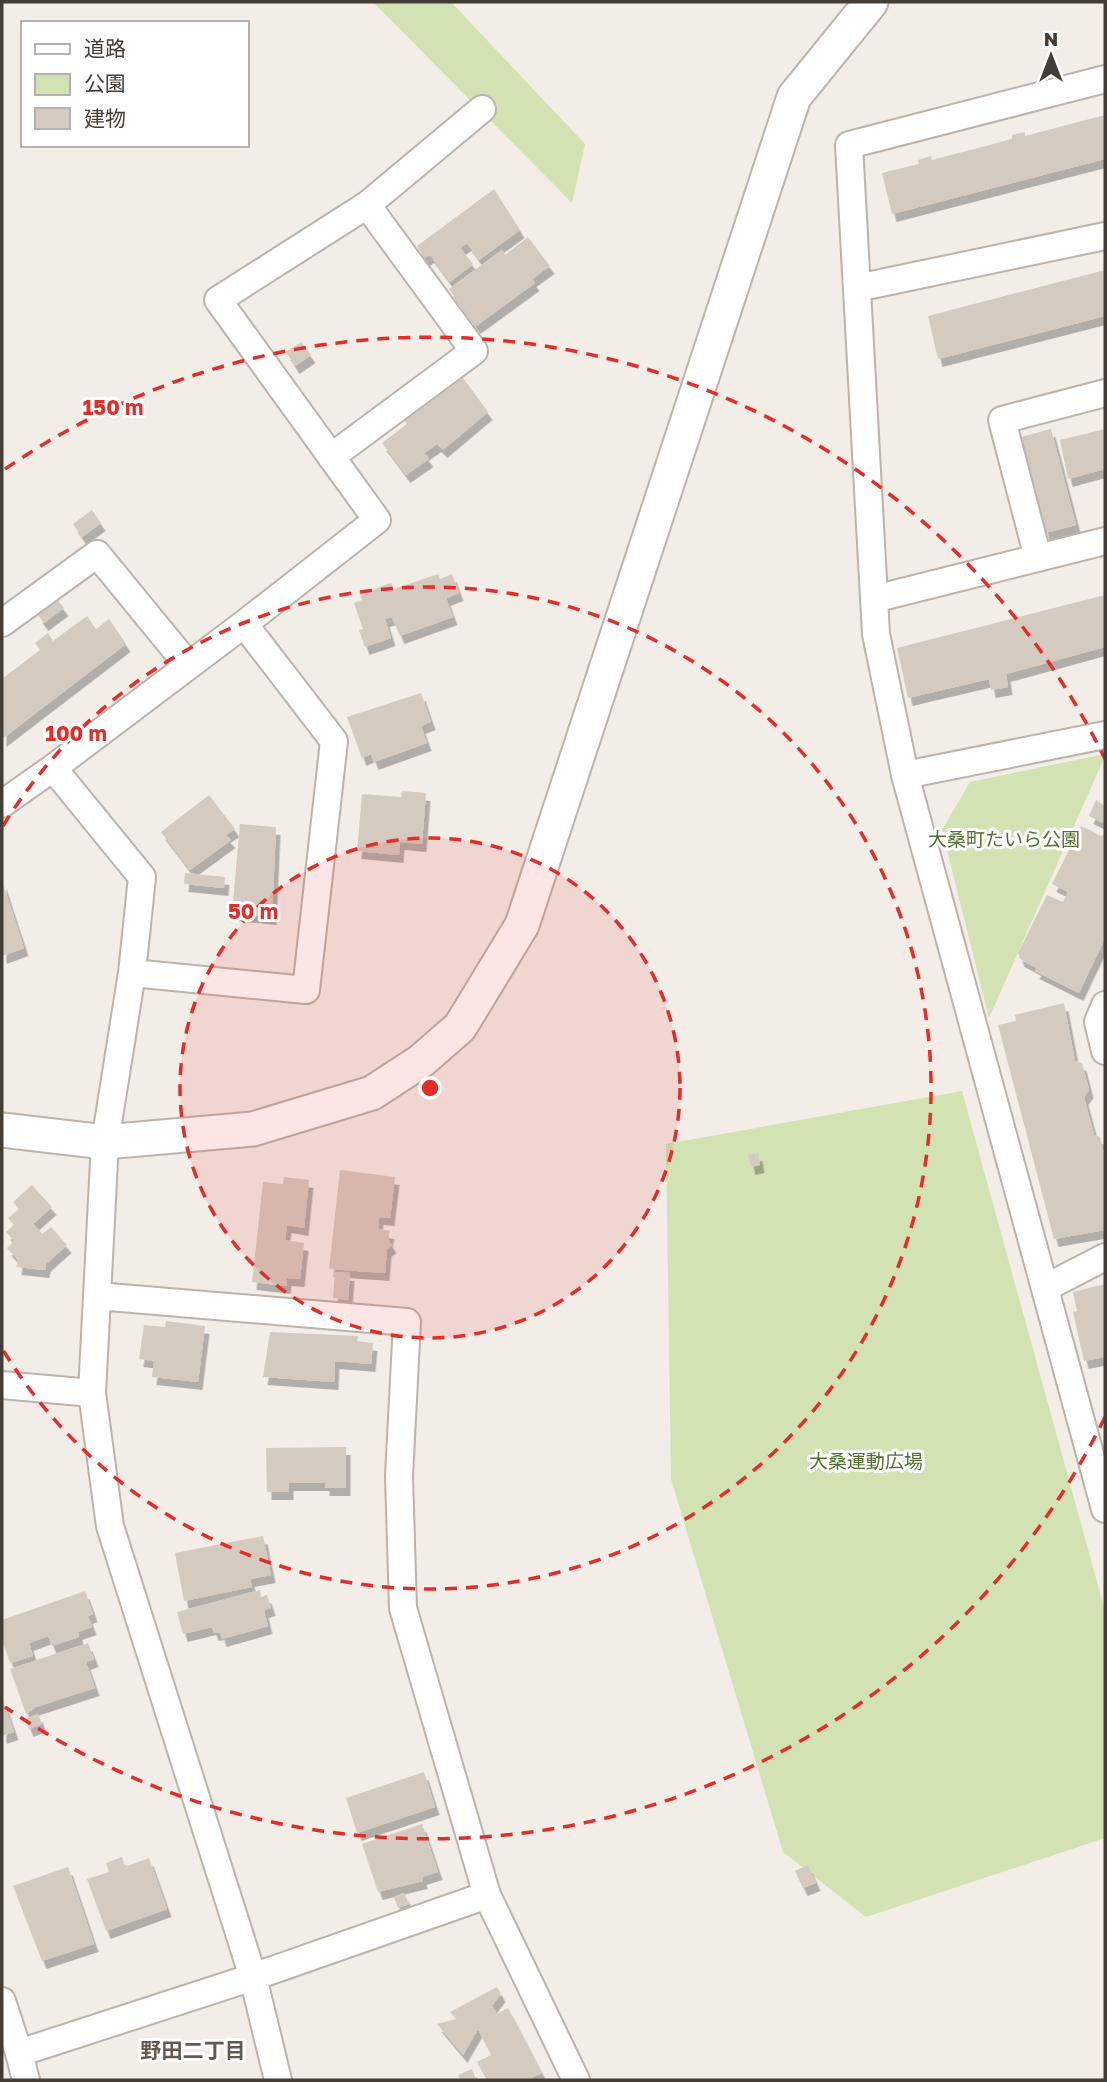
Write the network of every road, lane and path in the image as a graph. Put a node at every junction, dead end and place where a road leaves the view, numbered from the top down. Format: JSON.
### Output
{"nodes":[{"id":1,"x":871,"y":2,"type":"edge"},
{"id":2,"x":1105,"y":79,"type":"edge"},
{"id":3,"x":482,"y":109,"type":"dead end"},
{"id":4,"x":367,"y":205,"type":"junction"},
{"id":5,"x":1105,"y":236,"type":"edge"},
{"id":6,"x":857,"y":288,"type":"junction"},
{"id":7,"x":1105,"y":393,"type":"edge"},
{"id":8,"x":331,"y":457,"type":"junction"},
{"id":9,"x":1105,"y":541,"type":"edge"},
{"id":10,"x":1038,"y":558,"type":"junction"},
{"id":11,"x":874,"y":599,"type":"junction"},
{"id":12,"x":2,"y":623,"type":"edge"},
{"id":13,"x":244,"y":624,"type":"junction"},
{"id":14,"x":188,"y":666,"type":"junction"},
{"id":15,"x":1105,"y":735,"type":"edge"},
{"id":16,"x":53,"y":768,"type":"junction"},
{"id":17,"x":905,"y":775,"type":"junction"},
{"id":18,"x":2,"y":804,"type":"edge"},
{"id":19,"x":132,"y":973,"type":"junction"},
{"id":20,"x":1105,"y":1005,"type":"edge"},
{"id":21,"x":1105,"y":1051,"type":"edge"},
{"id":22,"x":2,"y":1130,"type":"edge"},
{"id":23,"x":104,"y":1142,"type":"junction"},
{"id":24,"x":1105,"y":1257,"type":"edge"},
{"id":25,"x":1045,"y":1288,"type":"junction"},
{"id":26,"x":97,"y":1296,"type":"junction"},
{"id":27,"x":2,"y":1385,"type":"edge"},
{"id":28,"x":92,"y":1393,"type":"junction"},
{"id":29,"x":1105,"y":1510,"type":"edge"},
{"id":30,"x":487,"y":1895,"type":"junction"},
{"id":31,"x":253,"y":1977,"type":"junction"},
{"id":32,"x":2,"y":2001,"type":"edge"},
{"id":33,"x":19,"y":2053,"type":"junction"},
{"id":34,"x":26,"y":2080,"type":"edge"},
{"id":35,"x":278,"y":2080,"type":"edge"},
{"id":36,"x":576,"y":2080,"type":"edge"}],
"edges":[{"from":1,"to":23,"type":"street"},
{"from":2,"to":6,"type":"street"},
{"from":3,"to":4,"type":"street"},
{"from":4,"to":8,"type":"street"},
{"from":4,"to":8,"type":"street"},
{"from":5,"to":6,"type":"street"},
{"from":6,"to":11,"type":"street"},
{"from":7,"to":10,"type":"street"},
{"from":8,"to":13,"type":"street"},
{"from":9,"to":10,"type":"street"},
{"from":10,"to":11,"type":"street"},
{"from":11,"to":17,"type":"street"},
{"from":12,"to":14,"type":"street"},
{"from":13,"to":14,"type":"street"},
{"from":13,"to":19,"type":"street"},
{"from":14,"to":16,"type":"street"},
{"from":15,"to":17,"type":"street"},
{"from":16,"to":18,"type":"street"},
{"from":16,"to":19,"type":"street"},
{"from":17,"to":25,"type":"street"},
{"from":19,"to":23,"type":"street"},
{"from":20,"to":21,"type":"street"},
{"from":22,"to":23,"type":"street"},
{"from":23,"to":26,"type":"street"},
{"from":24,"to":25,"type":"street"},
{"from":25,"to":29,"type":"street"},
{"from":26,"to":28,"type":"street"},
{"from":26,"to":30,"type":"street"},
{"from":27,"to":28,"type":"street"},
{"from":28,"to":31,"type":"street"},
{"from":30,"to":31,"type":"street"},
{"from":30,"to":36,"type":"street"},
{"from":31,"to":33,"type":"street"},
{"from":31,"to":35,"type":"street"},
{"from":32,"to":33,"type":"street"},
{"from":33,"to":34,"type":"street"}]}
